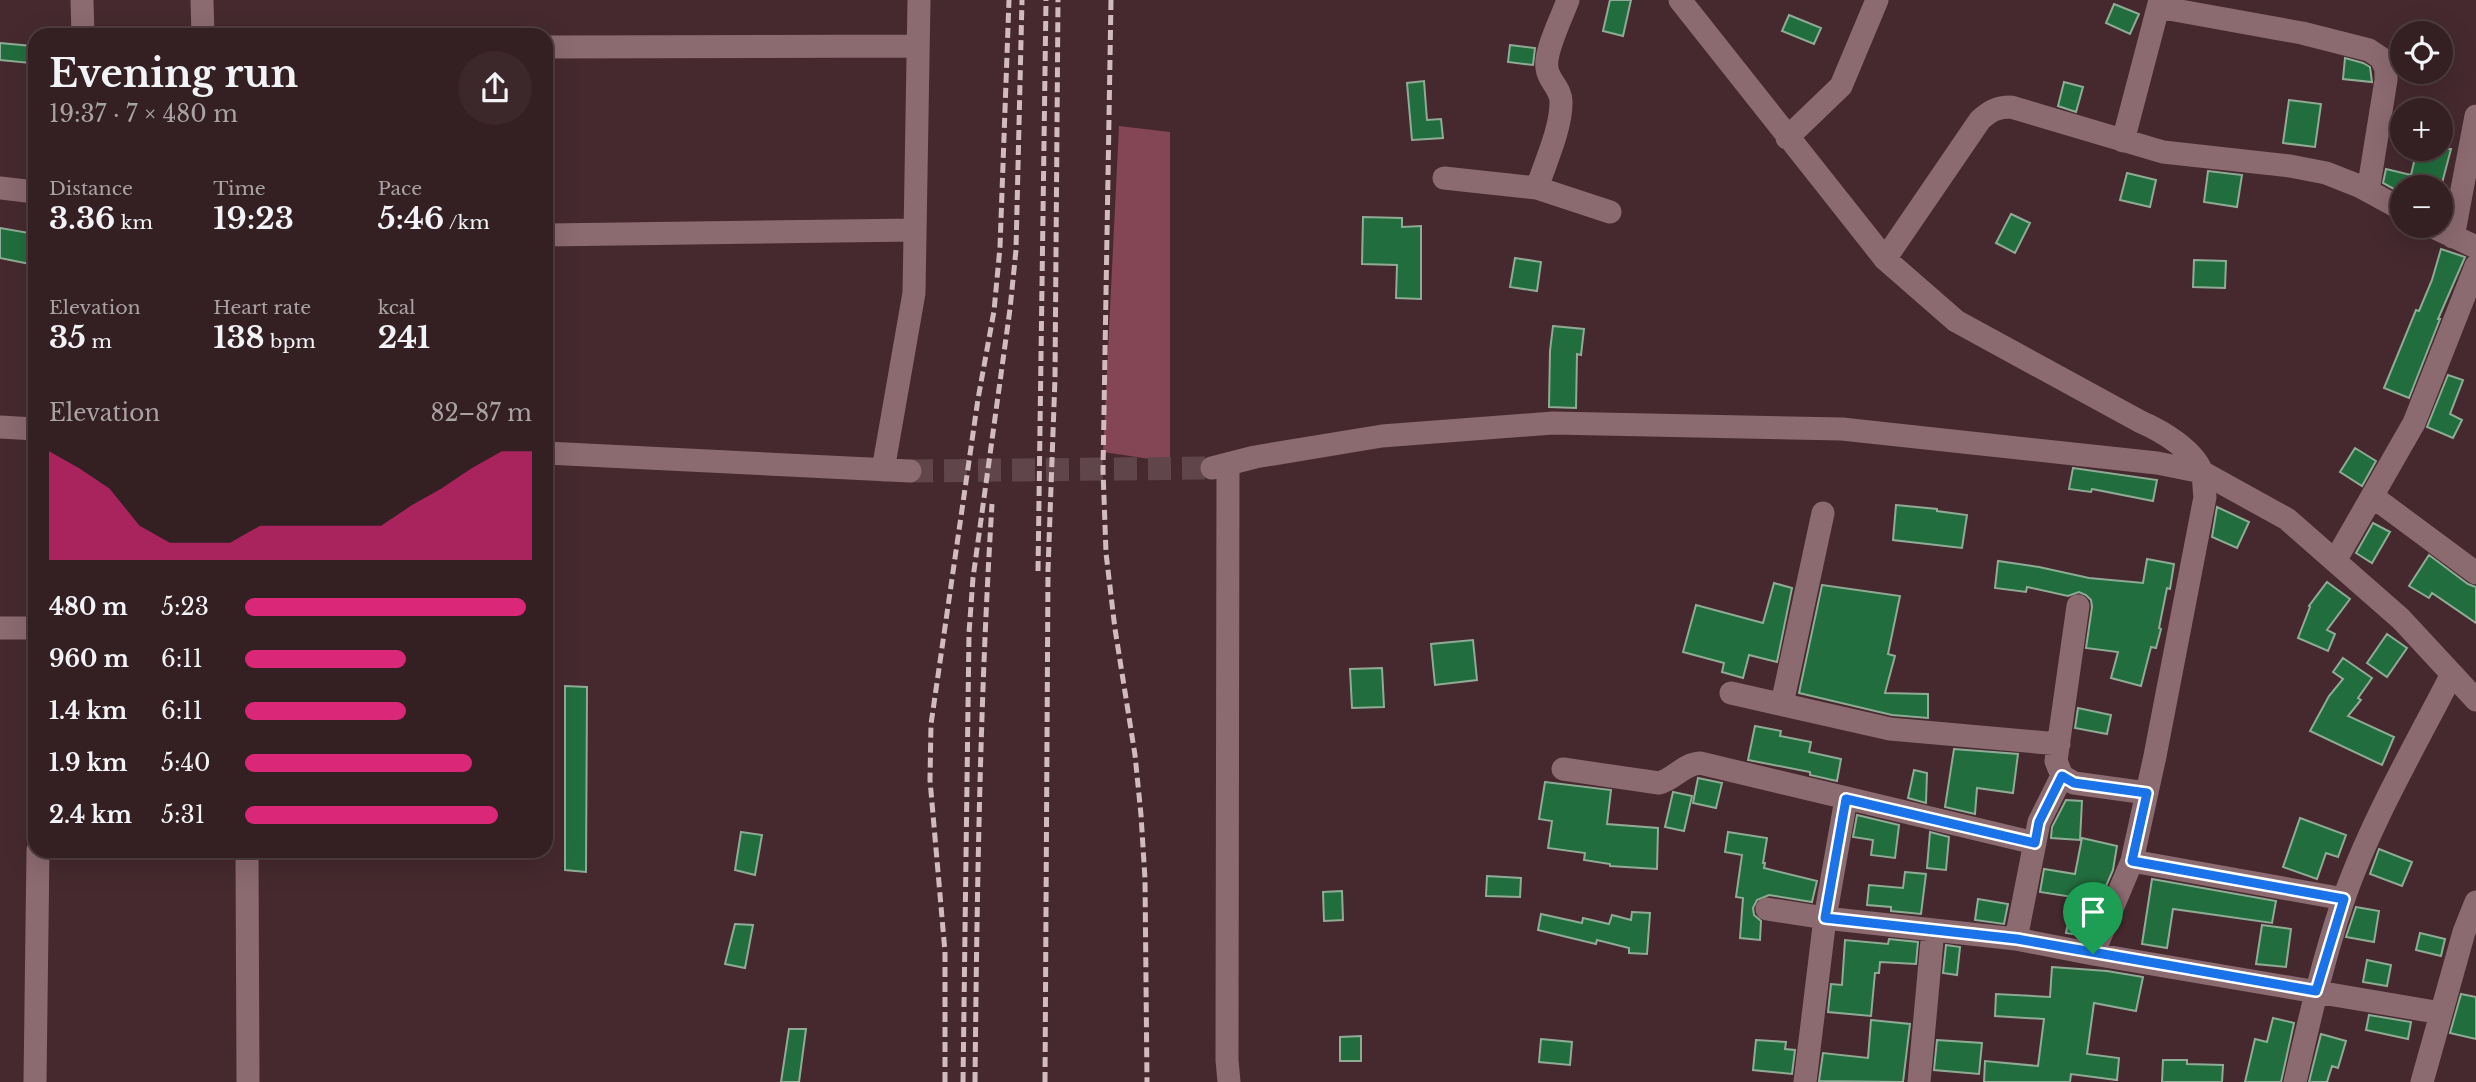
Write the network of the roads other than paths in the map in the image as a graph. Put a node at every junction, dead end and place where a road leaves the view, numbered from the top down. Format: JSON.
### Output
{"nodes":[{"id":1,"x":82,"y":0,"type":"edge"},
{"id":2,"x":202,"y":0,"type":"edge"},
{"id":3,"x":919,"y":0,"type":"edge"},
{"id":4,"x":1567,"y":0,"type":"edge"},
{"id":5,"x":1680,"y":0,"type":"edge"},
{"id":6,"x":1877,"y":0,"type":"edge"},
{"id":7,"x":2159,"y":4,"type":"edge"},
{"id":8,"x":83,"y":28,"type":"edge"},
{"id":9,"x":203,"y":28,"type":"edge"},
{"id":10,"x":918,"y":46,"type":"junction"},
{"id":11,"x":553,"y":47,"type":"edge"},
{"id":12,"x":2476,"y":116,"type":"edge"},
{"id":13,"x":1787,"y":138,"type":"junction"},
{"id":14,"x":2123,"y":141,"type":"junction"},
{"id":15,"x":1444,"y":178,"type":"dead end"},
{"id":16,"x":0,"y":188,"type":"edge"},
{"id":17,"x":1537,"y":188,"type":"junction"},
{"id":18,"x":28,"y":191,"type":"edge"},
{"id":19,"x":2368,"y":191,"type":"junction"},
{"id":20,"x":2390,"y":203,"type":"edge"},
{"id":21,"x":1610,"y":212,"type":"dead end"},
{"id":22,"x":915,"y":230,"type":"junction"},
{"id":23,"x":553,"y":235,"type":"edge"},
{"id":24,"x":2453,"y":237,"type":"joint"},
{"id":25,"x":2476,"y":247,"type":"edge"},
{"id":26,"x":1885,"y":259,"type":"junction"},
{"id":27,"x":2476,"y":266,"type":"edge"},
{"id":28,"x":0,"y":427,"type":"edge"},
{"id":29,"x":28,"y":429,"type":"edge"},
{"id":30,"x":553,"y":453,"type":"edge"},
{"id":31,"x":883,"y":470,"type":"junction"},
{"id":32,"x":910,"y":471,"type":"tunnel mouth"},
{"id":33,"x":2202,"y":472,"type":"junction"},
{"id":34,"x":2372,"y":496,"type":"junction"},
{"id":35,"x":1823,"y":513,"type":"dead end"},
{"id":36,"x":2335,"y":561,"type":"junction"},
{"id":37,"x":2476,"y":573,"type":"edge"},
{"id":38,"x":2078,"y":606,"type":"dead end"},
{"id":39,"x":0,"y":628,"type":"edge"},
{"id":40,"x":28,"y":628,"type":"edge"},
{"id":41,"x":2452,"y":674,"type":"junction"},
{"id":42,"x":1731,"y":693,"type":"dead end"},
{"id":43,"x":2476,"y":700,"type":"edge"},
{"id":44,"x":1782,"y":704,"type":"junction"},
{"id":45,"x":2059,"y":744,"type":"junction"},
{"id":46,"x":1563,"y":769,"type":"dead end"},
{"id":47,"x":2062,"y":776,"type":"junction"},
{"id":48,"x":2147,"y":793,"type":"junction"},
{"id":49,"x":1846,"y":799,"type":"junction"},
{"id":50,"x":2035,"y":843,"type":"junction"},
{"id":51,"x":38,"y":858,"type":"edge"},
{"id":52,"x":247,"y":858,"type":"edge"},
{"id":53,"x":2132,"y":861,"type":"junction"},
{"id":54,"x":2344,"y":899,"type":"junction"},
{"id":55,"x":2476,"y":902,"type":"edge"},
{"id":56,"x":1766,"y":909,"type":"dead end"},
{"id":57,"x":1825,"y":918,"type":"junction"},
{"id":58,"x":1933,"y":930,"type":"junction"},
{"id":59,"x":2017,"y":939,"type":"junction"},
{"id":60,"x":2093,"y":954,"type":"junction"},
{"id":61,"x":2316,"y":991,"type":"junction"},
{"id":62,"x":2441,"y":1013,"type":"junction"},
{"id":63,"x":35,"y":1082,"type":"edge"},
{"id":64,"x":247,"y":1082,"type":"edge"},
{"id":65,"x":1229,"y":1082,"type":"edge"},
{"id":66,"x":1805,"y":1082,"type":"edge"},
{"id":67,"x":1919,"y":1082,"type":"edge"},
{"id":68,"x":2295,"y":1082,"type":"edge"},
{"id":69,"x":2422,"y":1082,"type":"edge"}],
"edges":[{"from":1,"to":8,"type":"street"},
{"from":2,"to":9,"type":"street"},
{"from":3,"to":10,"type":"street"},
{"from":4,"to":17,"type":"street"},
{"from":5,"to":13,"type":"street"},
{"from":6,"to":13,"type":"street"},
{"from":7,"to":14,"type":"street"},
{"from":7,"to":19,"type":"street"},
{"from":10,"to":11,"type":"street"},
{"from":10,"to":22,"type":"street"},
{"from":12,"to":24,"type":"street"},
{"from":13,"to":26,"type":"street"},
{"from":14,"to":19,"type":"street"},
{"from":14,"to":26,"type":"street"},
{"from":15,"to":17,"type":"street"},
{"from":16,"to":18,"type":"street"},
{"from":17,"to":21,"type":"street"},
{"from":19,"to":20,"type":"street"},
{"from":22,"to":23,"type":"street"},
{"from":22,"to":31,"type":"street"},
{"from":24,"to":25,"type":"street"},
{"from":26,"to":33,"type":"street"},
{"from":27,"to":34,"type":"street"},
{"from":28,"to":29,"type":"street"},
{"from":30,"to":31,"type":"street"},
{"from":31,"to":32,"type":"street"},
{"from":33,"to":36,"type":"street"},
{"from":33,"to":48,"type":"street"},
{"from":33,"to":65,"type":"street"},
{"from":34,"to":36,"type":"street"},
{"from":34,"to":37,"type":"street"},
{"from":35,"to":44,"type":"street"},
{"from":36,"to":41,"type":"street"},
{"from":38,"to":45,"type":"street"},
{"from":39,"to":40,"type":"street"},
{"from":41,"to":43,"type":"street"},
{"from":41,"to":54,"type":"street"},
{"from":42,"to":44,"type":"street"},
{"from":44,"to":45,"type":"street"},
{"from":45,"to":47,"type":"street"},
{"from":46,"to":49,"type":"street"},
{"from":47,"to":48,"type":"street"},
{"from":47,"to":50,"type":"street"},
{"from":48,"to":53,"type":"street"},
{"from":49,"to":50,"type":"street"},
{"from":49,"to":57,"type":"street"},
{"from":50,"to":59,"type":"street"},
{"from":51,"to":63,"type":"street"},
{"from":52,"to":64,"type":"street"},
{"from":53,"to":54,"type":"street"},
{"from":53,"to":60,"type":"street"},
{"from":54,"to":61,"type":"street"},
{"from":55,"to":62,"type":"street"},
{"from":56,"to":57,"type":"street"},
{"from":57,"to":58,"type":"street"},
{"from":57,"to":66,"type":"street"},
{"from":58,"to":59,"type":"street"},
{"from":58,"to":67,"type":"street"},
{"from":59,"to":60,"type":"street"},
{"from":60,"to":61,"type":"street"},
{"from":61,"to":62,"type":"street"},
{"from":61,"to":68,"type":"street"},
{"from":62,"to":69,"type":"street"}]}
